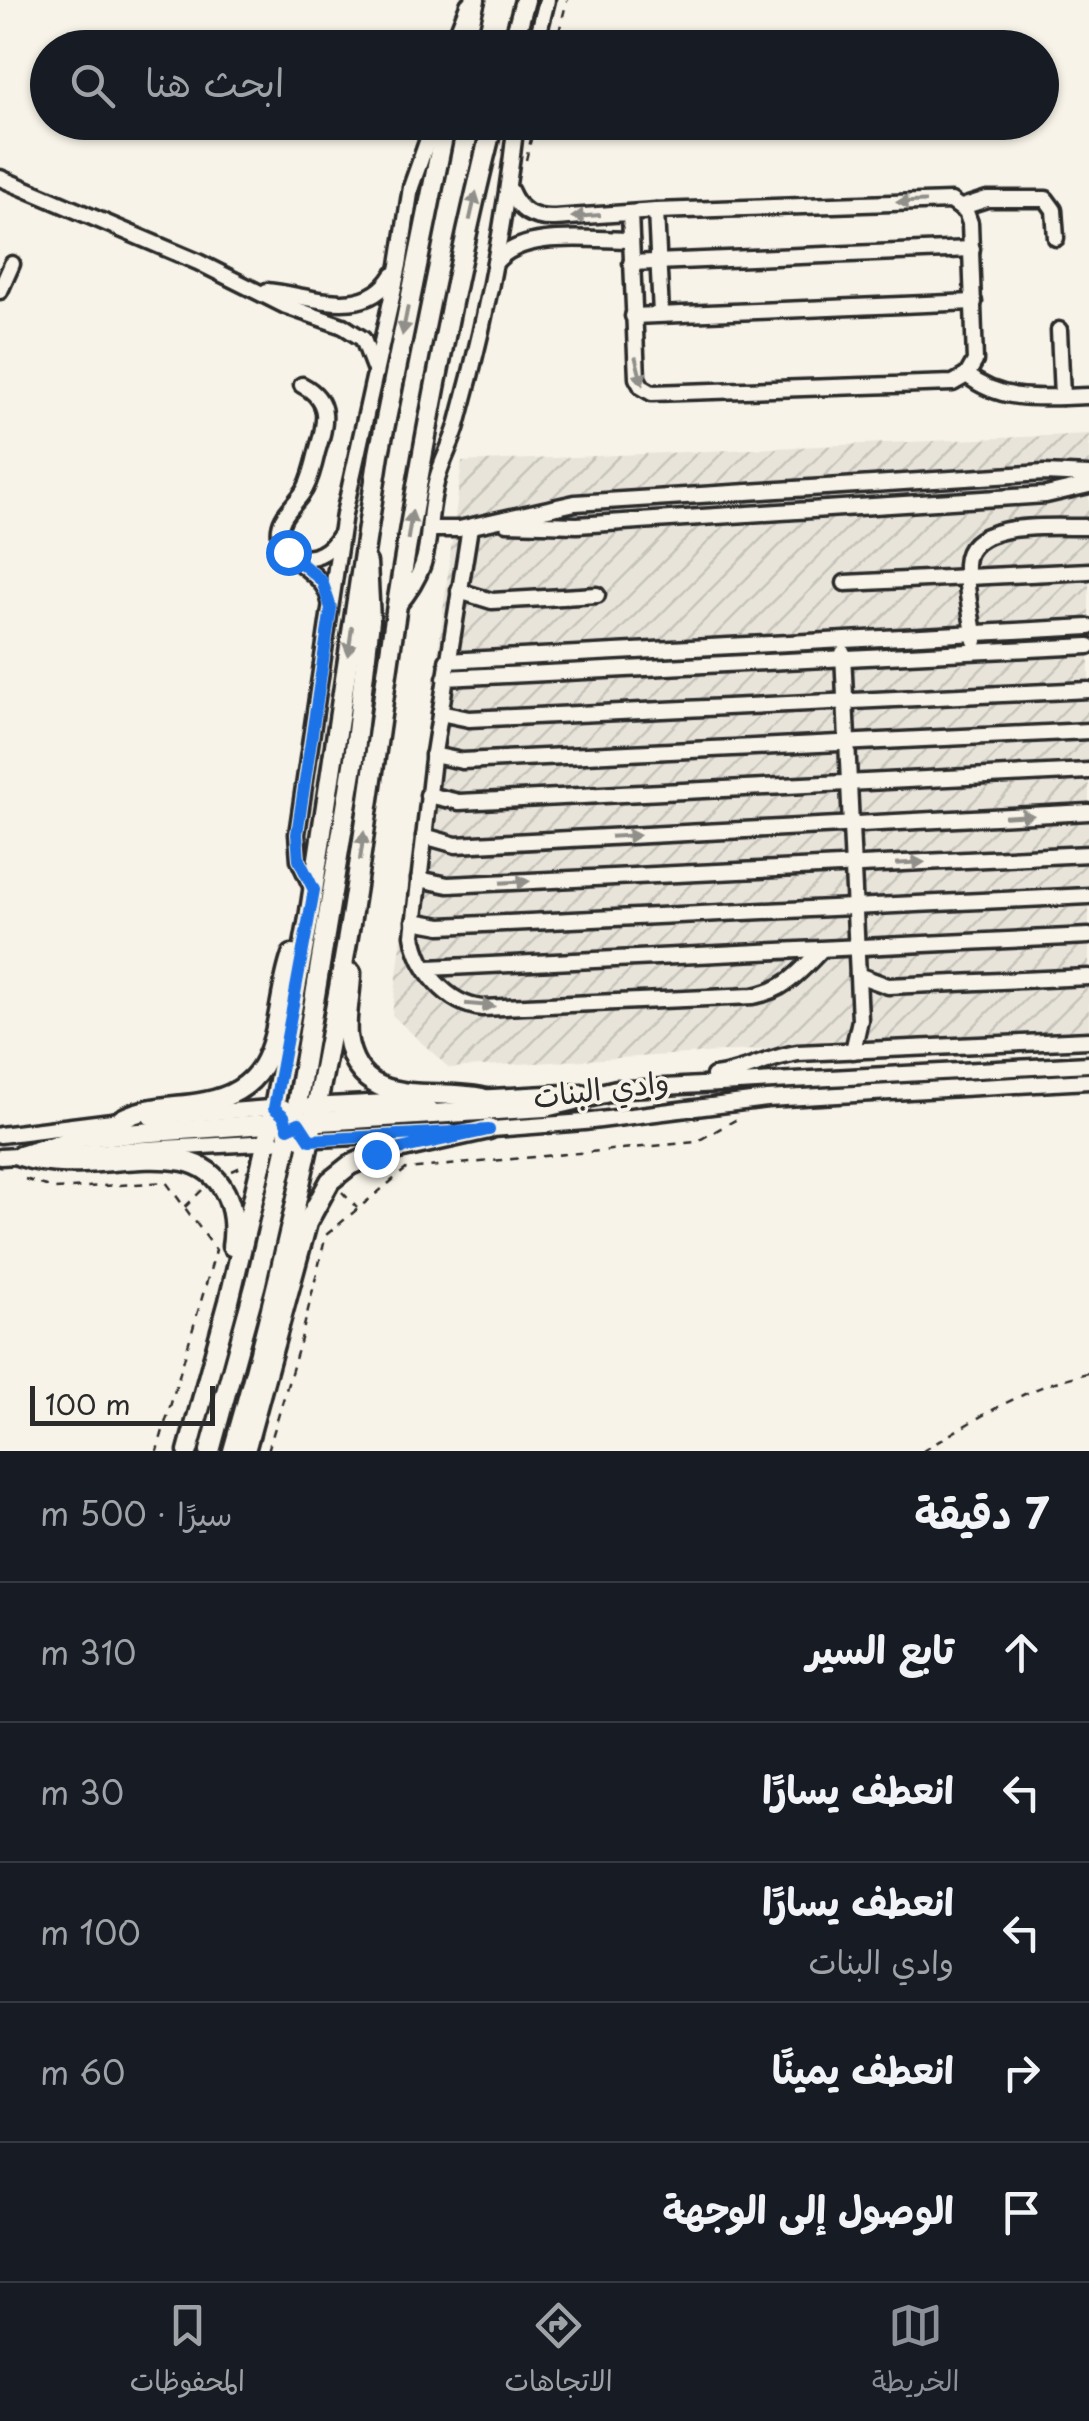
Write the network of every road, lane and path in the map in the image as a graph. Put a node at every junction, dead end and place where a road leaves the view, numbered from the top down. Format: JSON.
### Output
{"nodes":[{"id":1,"x":473,"y":0,"type":"edge"},
{"id":2,"x":516,"y":0,"type":"edge"},
{"id":3,"x":525,"y":0,"type":"edge"},
{"id":4,"x":547,"y":0,"type":"edge"},
{"id":5,"x":567,"y":0,"type":"edge"},
{"id":6,"x":459,"y":30,"type":"edge"},
{"id":7,"x":467,"y":30,"type":"edge"},
{"id":8,"x":513,"y":30,"type":"edge"},
{"id":9,"x":516,"y":30,"type":"edge"},
{"id":10,"x":540,"y":30,"type":"edge"},
{"id":11,"x":560,"y":30,"type":"edge"},
{"id":12,"x":428,"y":140,"type":"edge"},
{"id":13,"x":442,"y":140,"type":"edge"},
{"id":14,"x":489,"y":140,"type":"edge"},
{"id":15,"x":514,"y":140,"type":"edge"},
{"id":16,"x":0,"y":178,"type":"edge"},
{"id":17,"x":510,"y":190,"type":"junction"},
{"id":18,"x":962,"y":207,"type":"junction"},
{"id":19,"x":656,"y":211,"type":"junction"},
{"id":20,"x":630,"y":213,"type":"junction"},
{"id":21,"x":1056,"y":238,"type":"dead end"},
{"id":22,"x":630,"y":240,"type":"junction"},
{"id":23,"x":972,"y":249,"type":"junction"},
{"id":24,"x":495,"y":263,"type":"junction"},
{"id":25,"x":631,"y":263,"type":"junction"},
{"id":26,"x":659,"y":263,"type":"junction"},
{"id":27,"x":12,"y":264,"type":"dead end"},
{"id":28,"x":399,"y":265,"type":"junction"},
{"id":29,"x":256,"y":290,"type":"junction"},
{"id":30,"x":0,"y":291,"type":"edge"},
{"id":31,"x":974,"y":302,"type":"junction"},
{"id":32,"x":661,"y":314,"type":"junction"},
{"id":33,"x":633,"y":316,"type":"junction"},
{"id":34,"x":1059,"y":330,"type":"dead end"},
{"id":35,"x":375,"y":374,"type":"junction"},
{"id":36,"x":966,"y":375,"type":"junction"},
{"id":37,"x":302,"y":386,"type":"dead end"},
{"id":38,"x":1089,"y":396,"type":"edge"},
{"id":39,"x":1062,"y":397,"type":"junction"},
{"id":40,"x":1089,"y":475,"type":"edge"},
{"id":41,"x":1089,"y":485,"type":"edge"},
{"id":42,"x":489,"y":522,"type":"junction"},
{"id":43,"x":470,"y":527,"type":"junction"},
{"id":44,"x":1089,"y":527,"type":"edge"},
{"id":45,"x":430,"y":528,"type":"junction"},
{"id":46,"x":341,"y":533,"type":"junction"},
{"id":47,"x":364,"y":548,"type":"junction"},
{"id":48,"x":294,"y":557,"type":"junction"},
{"id":49,"x":1089,"y":571,"type":"edge"},
{"id":50,"x":967,"y":577,"type":"junction"},
{"id":51,"x":845,"y":583,"type":"dead end"},
{"id":52,"x":459,"y":591,"type":"junction"},
{"id":53,"x":596,"y":596,"type":"dead end"},
{"id":54,"x":331,"y":608,"type":"junction"},
{"id":55,"x":397,"y":608,"type":"junction"},
{"id":56,"x":1089,"y":627,"type":"edge"},
{"id":57,"x":974,"y":633,"type":"junction"},
{"id":58,"x":843,"y":639,"type":"junction"},
{"id":59,"x":1089,"y":646,"type":"edge"},
{"id":60,"x":976,"y":652,"type":"junction"},
{"id":61,"x":844,"y":659,"type":"junction"},
{"id":62,"x":447,"y":661,"type":"junction"},
{"id":63,"x":444,"y":678,"type":"junction"},
{"id":64,"x":1089,"y":690,"type":"edge"},
{"id":65,"x":846,"y":701,"type":"junction"},
{"id":66,"x":440,"y":713,"type":"junction"},
{"id":67,"x":1089,"y":730,"type":"edge"},
{"id":68,"x":848,"y":741,"type":"junction"},
{"id":69,"x":434,"y":755,"type":"junction"},
{"id":70,"x":1089,"y":771,"type":"edge"},
{"id":71,"x":849,"y":783,"type":"junction"},
{"id":72,"x":428,"y":795,"type":"junction"},
{"id":73,"x":1089,"y":812,"type":"edge"},
{"id":74,"x":851,"y":824,"type":"junction"},
{"id":75,"x":424,"y":836,"type":"junction"},
{"id":76,"x":1089,"y":854,"type":"edge"},
{"id":77,"x":853,"y":865,"type":"junction"},
{"id":78,"x":419,"y":879,"type":"junction"},
{"id":79,"x":314,"y":890,"type":"junction"},
{"id":80,"x":1089,"y":896,"type":"edge"},
{"id":81,"x":855,"y":906,"type":"junction"},
{"id":82,"x":309,"y":918,"type":"junction"},
{"id":83,"x":414,"y":921,"type":"junction"},
{"id":84,"x":1089,"y":936,"type":"edge"},
{"id":85,"x":347,"y":942,"type":"junction"},
{"id":86,"x":857,"y":948,"type":"junction"},
{"id":87,"x":820,"y":950,"type":"junction"},
{"id":88,"x":428,"y":968,"type":"junction"},
{"id":89,"x":858,"y":975,"type":"junction"},
{"id":90,"x":1089,"y":977,"type":"edge"},
{"id":91,"x":1089,"y":1040,"type":"edge"},
{"id":92,"x":853,"y":1051,"type":"junction"},
{"id":93,"x":1089,"y":1064,"type":"edge"},
{"id":94,"x":1089,"y":1081,"type":"edge"},
{"id":95,"x":668,"y":1087,"type":"junction"},
{"id":96,"x":617,"y":1090,"type":"junction"},
{"id":97,"x":482,"y":1098,"type":"junction"},
{"id":98,"x":737,"y":1119,"type":"dead end"},
{"id":99,"x":122,"y":1120,"type":"junction"},
{"id":100,"x":291,"y":1121,"type":"junction"},
{"id":101,"x":489,"y":1130,"type":"junction"},
{"id":102,"x":0,"y":1135,"type":"edge"},
{"id":103,"x":310,"y":1140,"type":"junction"},
{"id":104,"x":20,"y":1156,"type":"junction"},
{"id":105,"x":0,"y":1157,"type":"edge"},
{"id":106,"x":215,"y":1178,"type":"junction"},
{"id":107,"x":26,"y":1179,"type":"dead end"},
{"id":108,"x":330,"y":1180,"type":"junction"},
{"id":109,"x":184,"y":1207,"type":"junction"},
{"id":110,"x":358,"y":1208,"type":"junction"},
{"id":111,"x":216,"y":1349,"type":"junction"},
{"id":112,"x":1089,"y":1373,"type":"edge"},
{"id":113,"x":156,"y":1451,"type":"edge"},
{"id":114,"x":188,"y":1451,"type":"edge"},
{"id":115,"x":210,"y":1451,"type":"edge"},
{"id":116,"x":233,"y":1451,"type":"edge"},
{"id":117,"x":245,"y":1451,"type":"edge"},
{"id":118,"x":268,"y":1451,"type":"edge"},
{"id":119,"x":924,"y":1451,"type":"edge"}],
"edges":[{"from":1,"to":6,"type":"street"},
{"from":1,"to":7,"type":"main road"},
{"from":2,"to":8,"type":"main road"},
{"from":3,"to":9,"type":"main road"},
{"from":4,"to":10,"type":"street"},
{"from":5,"to":11,"type":"path"},
{"from":12,"to":28,"type":"street"},
{"from":13,"to":47,"type":"main road","one_way":true},
{"from":55,"to":14,"type":"main road","one_way":true},
{"from":15,"to":17,"type":"street"},
{"from":16,"to":29,"type":"street"},
{"from":20,"to":17,"type":"street","one_way":true},
{"from":17,"to":24,"type":"street"},
{"from":18,"to":19,"type":"street","one_way":true},
{"from":18,"to":21,"type":"street"},
{"from":18,"to":23,"type":"street"},
{"from":19,"to":20,"type":"street"},
{"from":19,"to":26,"type":"street"},
{"from":20,"to":22,"type":"street"},
{"from":22,"to":24,"type":"street"},
{"from":22,"to":25,"type":"street"},
{"from":23,"to":26,"type":"street"},
{"from":23,"to":31,"type":"street"},
{"from":24,"to":45,"type":"street"},
{"from":25,"to":26,"type":"street"},
{"from":25,"to":33,"type":"street"},
{"from":26,"to":32,"type":"street"},
{"from":27,"to":30,"type":"street"},
{"from":28,"to":29,"type":"street"},
{"from":28,"to":35,"type":"street"},
{"from":29,"to":35,"type":"street"},
{"from":31,"to":32,"type":"street"},
{"from":31,"to":36,"type":"street"},
{"from":32,"to":33,"type":"street"},
{"from":33,"to":36,"type":"street","one_way":true},
{"from":34,"to":39,"type":"street"},
{"from":35,"to":46,"type":"street"},
{"from":36,"to":39,"type":"street"},
{"from":37,"to":48,"type":"street"},
{"from":38,"to":39,"type":"street"},
{"from":40,"to":42,"type":"street"},
{"from":41,"to":42,"type":"street"},
{"from":42,"to":43,"type":"street"},
{"from":43,"to":45,"type":"street"},
{"from":43,"to":52,"type":"street"},
{"from":44,"to":50,"type":"street"},
{"from":45,"to":55,"type":"street"},
{"from":46,"to":48,"type":"street"},
{"from":46,"to":54,"type":"street"},
{"from":47,"to":79,"type":"main road","one_way":true},
{"from":47,"to":100,"type":"main road"},
{"from":48,"to":54,"type":"street"},
{"from":49,"to":50,"type":"street"},
{"from":50,"to":51,"type":"street"},
{"from":50,"to":57,"type":"street"},
{"from":52,"to":53,"type":"street"},
{"from":52,"to":62,"type":"street"},
{"from":54,"to":79,"type":"street"},
{"from":85,"to":55,"type":"main road","one_way":true},
{"from":56,"to":57,"type":"street"},
{"from":57,"to":58,"type":"street"},
{"from":57,"to":60,"type":"street"},
{"from":58,"to":61,"type":"street"},
{"from":58,"to":62,"type":"street"},
{"from":59,"to":60,"type":"street"},
{"from":60,"to":61,"type":"street"},
{"from":61,"to":63,"type":"street"},
{"from":61,"to":65,"type":"street"},
{"from":62,"to":63,"type":"street"},
{"from":63,"to":66,"type":"street"},
{"from":64,"to":65,"type":"street"},
{"from":65,"to":66,"type":"street"},
{"from":65,"to":68,"type":"street"},
{"from":66,"to":69,"type":"street"},
{"from":67,"to":68,"type":"street"},
{"from":68,"to":69,"type":"street"},
{"from":68,"to":71,"type":"street"},
{"from":69,"to":72,"type":"street"},
{"from":70,"to":71,"type":"street"},
{"from":71,"to":72,"type":"street"},
{"from":71,"to":74,"type":"street"},
{"from":72,"to":75,"type":"street"},
{"from":74,"to":73,"type":"street","one_way":true},
{"from":75,"to":74,"type":"street","one_way":true},
{"from":74,"to":77,"type":"street"},
{"from":75,"to":78,"type":"street"},
{"from":77,"to":76,"type":"street","one_way":true},
{"from":78,"to":77,"type":"street","one_way":true},
{"from":77,"to":81,"type":"street"},
{"from":78,"to":83,"type":"street"},
{"from":79,"to":82,"type":"main road"},
{"from":80,"to":81,"type":"street"},
{"from":81,"to":83,"type":"street"},
{"from":81,"to":86,"type":"street"},
{"from":82,"to":99,"type":"main road"},
{"from":82,"to":100,"type":"main road"},
{"from":83,"to":88,"type":"street"},
{"from":84,"to":86,"type":"street"},
{"from":85,"to":97,"type":"main road"},
{"from":85,"to":100,"type":"main road"},
{"from":86,"to":87,"type":"street"},
{"from":86,"to":89,"type":"street"},
{"from":87,"to":88,"type":"street"},
{"from":88,"to":87,"type":"street","one_way":true},
{"from":89,"to":90,"type":"street"},
{"from":89,"to":92,"type":"street"},
{"from":91,"to":92,"type":"street"},
{"from":92,"to":95,"type":"street"},
{"from":93,"to":95,"type":"street","name":"وادي البنات"},
{"from":94,"to":101,"type":"street","name":"وادي البنات"},
{"from":95,"to":96,"type":"street","name":"وادي البنات"},
{"from":96,"to":97,"type":"street","name":"وادي البنات"},
{"from":96,"to":100,"type":"main road"},
{"from":97,"to":100,"type":"street","name":"وادي البنات"},
{"from":98,"to":110,"type":"path"},
{"from":99,"to":100,"type":"street","name":"وادي البنات"},
{"from":99,"to":102,"type":"street","name":"وادي البنات"},
{"from":100,"to":103,"type":"main road"},
{"from":100,"to":104,"type":"main road"},
{"from":100,"to":111,"type":"main road"},
{"from":100,"to":115,"type":"main road"},
{"from":101,"to":103,"type":"street","name":"وادي البنات"},
{"from":101,"to":108,"type":"main road"},
{"from":103,"to":116,"type":"main road"},
{"from":104,"to":105,"type":"street"},
{"from":104,"to":106,"type":"main road"},
{"from":106,"to":109,"type":"path"},
{"from":106,"to":111,"type":"main road"},
{"from":107,"to":109,"type":"path"},
{"from":108,"to":110,"type":"path"},
{"from":108,"to":117,"type":"main road"},
{"from":109,"to":113,"type":"path"},
{"from":110,"to":118,"type":"path"},
{"from":111,"to":114,"type":"main road"},
{"from":112,"to":119,"type":"path"}]}
